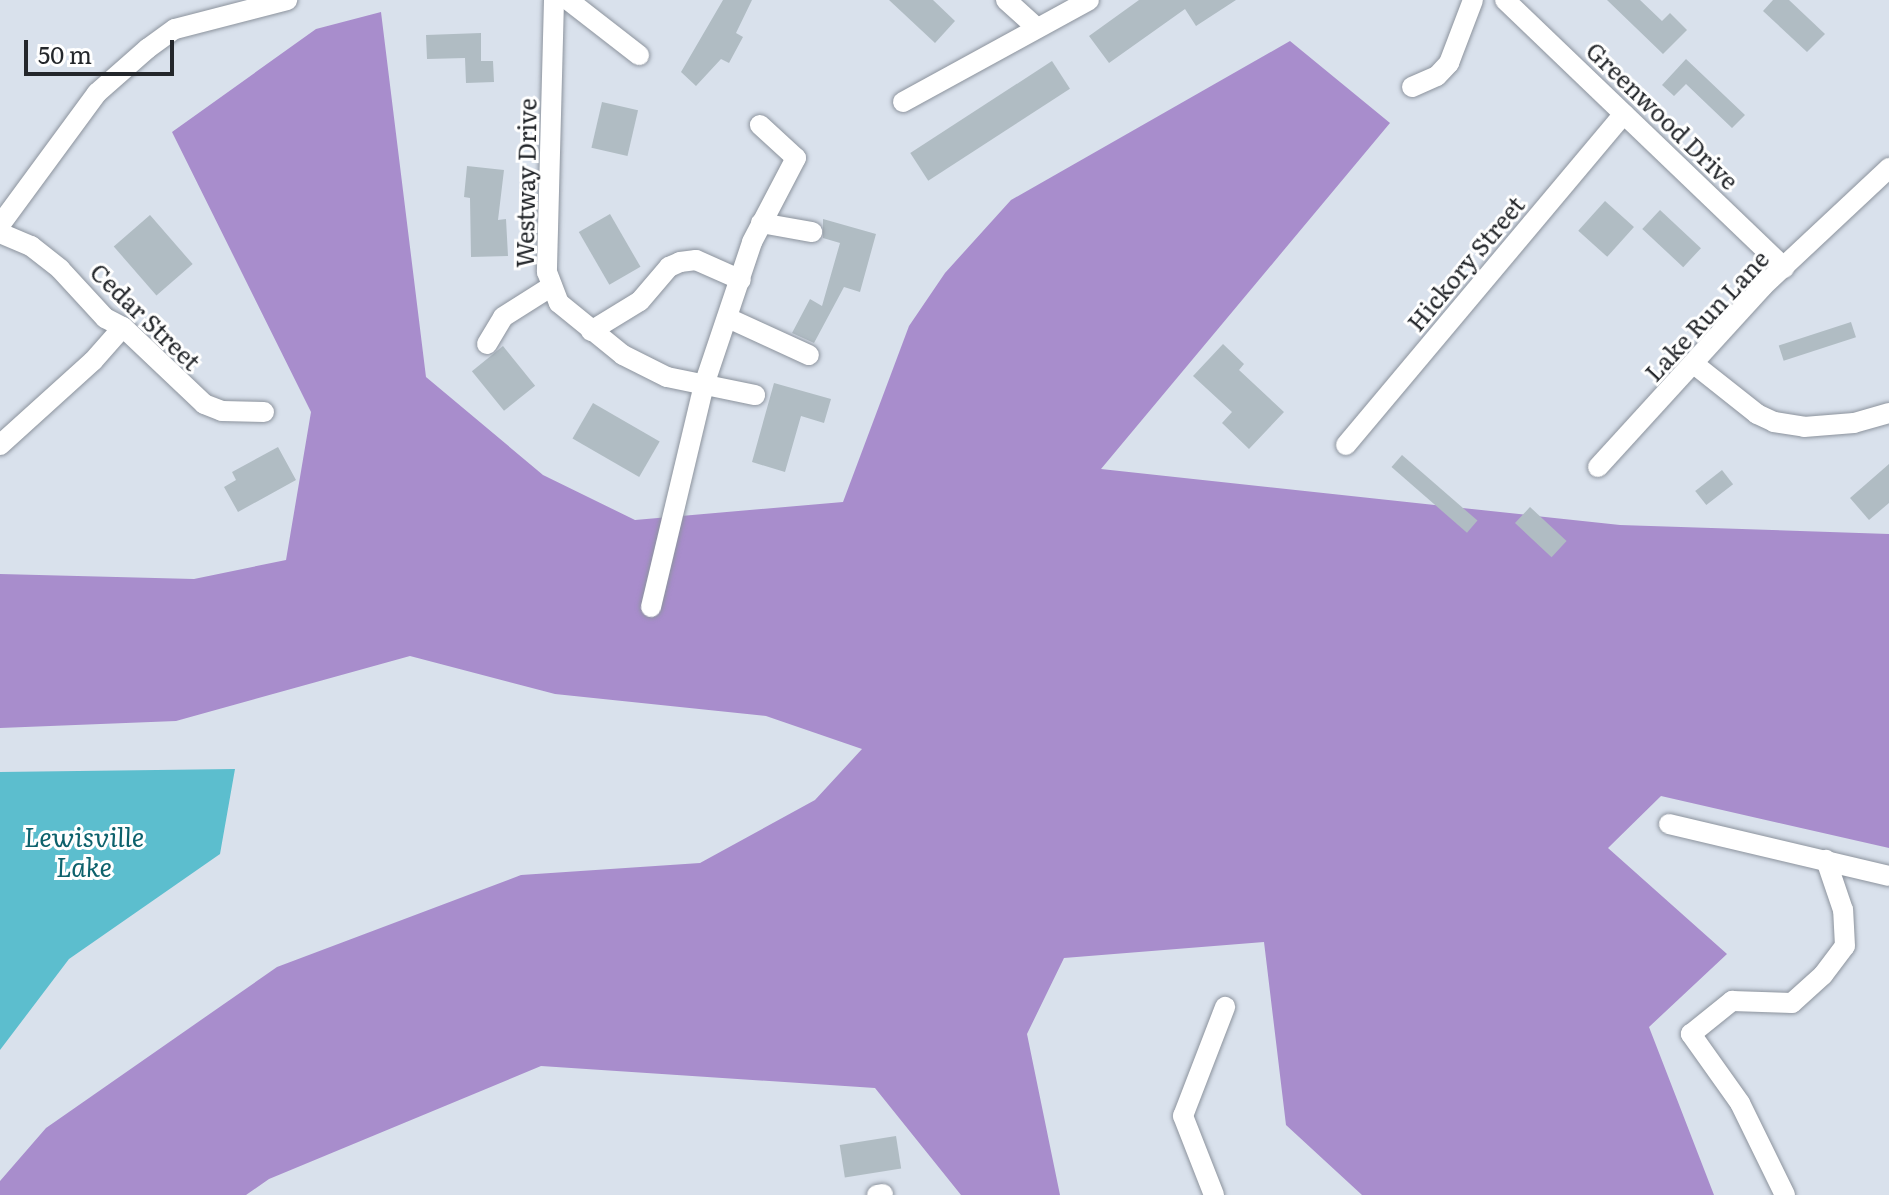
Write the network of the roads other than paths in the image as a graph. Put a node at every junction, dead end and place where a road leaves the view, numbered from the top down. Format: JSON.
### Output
{"nodes":[{"id":1,"x":287,"y":0,"type":"edge"},
{"id":2,"x":554,"y":0,"type":"edge"},
{"id":3,"x":568,"y":0,"type":"edge"},
{"id":4,"x":1006,"y":0,"type":"edge"},
{"id":5,"x":1089,"y":0,"type":"edge"},
{"id":6,"x":1473,"y":0,"type":"edge"},
{"id":7,"x":1505,"y":0,"type":"edge"},
{"id":8,"x":1037,"y":28,"type":"junction"},
{"id":9,"x":639,"y":55,"type":"dead end"},
{"id":10,"x":1412,"y":87,"type":"dead end"},
{"id":11,"x":903,"y":102,"type":"dead end"},
{"id":12,"x":1624,"y":114,"type":"junction"},
{"id":13,"x":760,"y":125,"type":"dead end"},
{"id":14,"x":1889,"y":168,"type":"edge"},
{"id":15,"x":761,"y":223,"type":"junction"},
{"id":16,"x":0,"y":225,"type":"edge"},
{"id":17,"x":812,"y":232,"type":"dead end"},
{"id":18,"x":0,"y":233,"type":"edge"},
{"id":19,"x":1784,"y":268,"type":"junction"},
{"id":20,"x":741,"y":280,"type":"junction"},
{"id":21,"x":552,"y":286,"type":"junction"},
{"id":22,"x":728,"y":318,"type":"junction"},
{"id":23,"x":123,"y":327,"type":"junction"},
{"id":24,"x":591,"y":331,"type":"junction"},
{"id":25,"x":487,"y":344,"type":"dead end"},
{"id":26,"x":809,"y":355,"type":"dead end"},
{"id":27,"x":1694,"y":364,"type":"junction"},
{"id":28,"x":704,"y":385,"type":"junction"},
{"id":29,"x":755,"y":395,"type":"dead end"},
{"id":30,"x":264,"y":412,"type":"dead end"},
{"id":31,"x":1889,"y":413,"type":"edge"},
{"id":32,"x":0,"y":445,"type":"edge"},
{"id":33,"x":1346,"y":445,"type":"dead end"},
{"id":34,"x":1598,"y":467,"type":"dead end"},
{"id":35,"x":651,"y":607,"type":"dead end"},
{"id":36,"x":1669,"y":824,"type":"dead end"},
{"id":37,"x":1826,"y":860,"type":"junction"},
{"id":38,"x":1889,"y":876,"type":"edge"},
{"id":39,"x":1225,"y":1007,"type":"dead end"},
{"id":40,"x":1214,"y":1195,"type":"edge"},
{"id":41,"x":1785,"y":1195,"type":"edge"}],
"edges":[{"from":1,"to":16,"type":"street"},
{"from":2,"to":21,"type":"street","name":"Westway Drive"},
{"from":3,"to":9,"type":"street"},
{"from":4,"to":8,"type":"street"},
{"from":5,"to":8,"type":"street"},
{"from":6,"to":10,"type":"street"},
{"from":7,"to":12,"type":"street","name":"Greenwood Drive"},
{"from":8,"to":11,"type":"street"},
{"from":12,"to":19,"type":"street","name":"Greenwood Drive"},
{"from":12,"to":33,"type":"street","name":"Hickory Street"},
{"from":13,"to":15,"type":"street"},
{"from":14,"to":19,"type":"street","name":"Lake Run Lane"},
{"from":15,"to":17,"type":"street"},
{"from":15,"to":20,"type":"street"},
{"from":18,"to":23,"type":"street","name":"Cedar Street"},
{"from":19,"to":27,"type":"street","name":"Lake Run Lane"},
{"from":20,"to":22,"type":"street"},
{"from":20,"to":24,"type":"street"},
{"from":21,"to":24,"type":"street","name":"Westway Drive"},
{"from":21,"to":25,"type":"street"},
{"from":22,"to":26,"type":"street"},
{"from":22,"to":28,"type":"street"},
{"from":23,"to":30,"type":"street","name":"Cedar Street"},
{"from":23,"to":32,"type":"street"},
{"from":24,"to":28,"type":"street","name":"Westway Drive"},
{"from":27,"to":31,"type":"street"},
{"from":27,"to":34,"type":"street","name":"Lake Run Lane"},
{"from":28,"to":29,"type":"street","name":"Westway Drive"},
{"from":28,"to":35,"type":"street"},
{"from":36,"to":37,"type":"street"},
{"from":37,"to":38,"type":"street"},
{"from":37,"to":41,"type":"street"},
{"from":39,"to":40,"type":"street"}]}
